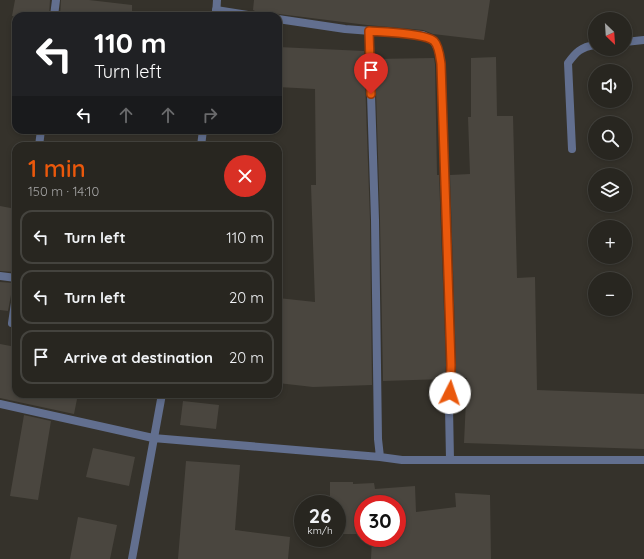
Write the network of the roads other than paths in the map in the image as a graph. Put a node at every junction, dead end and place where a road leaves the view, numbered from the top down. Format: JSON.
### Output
{"nodes":[{"id":1,"x":56,"y":0,"type":"edge"},
{"id":2,"x":217,"y":0,"type":"edge"},
{"id":3,"x":54,"y":12,"type":"edge"},
{"id":4,"x":216,"y":12,"type":"edge"},
{"id":5,"x":282,"y":21,"type":"edge"},
{"id":6,"x":369,"y":31,"type":"junction"},
{"id":7,"x":644,"y":40,"type":"edge"},
{"id":8,"x":632,"y":41,"type":"edge"},
{"id":9,"x":588,"y":46,"type":"edge"},
{"id":10,"x":572,"y":149,"type":"dead end"},
{"id":11,"x":0,"y":276,"type":"edge"},
{"id":12,"x":12,"y":278,"type":"edge"},
{"id":13,"x":161,"y":398,"type":"edge"},
{"id":14,"x":0,"y":404,"type":"edge"},
{"id":15,"x":153,"y":438,"type":"junction"},
{"id":16,"x":380,"y":457,"type":"junction"},
{"id":17,"x":450,"y":460,"type":"junction"},
{"id":18,"x":644,"y":460,"type":"edge"},
{"id":19,"x":132,"y":559,"type":"edge"}],
"edges":[{"from":1,"to":3,"type":"street"},
{"from":2,"to":4,"type":"street"},
{"from":5,"to":6,"type":"street"},
{"from":6,"to":16,"type":"street"},
{"from":6,"to":17,"type":"street"},
{"from":7,"to":8,"type":"street"},
{"from":9,"to":10,"type":"street"},
{"from":11,"to":12,"type":"street"},
{"from":13,"to":15,"type":"street"},
{"from":14,"to":15,"type":"street"},
{"from":15,"to":16,"type":"street"},
{"from":15,"to":19,"type":"street"},
{"from":16,"to":17,"type":"street"},
{"from":17,"to":18,"type":"street"}]}
